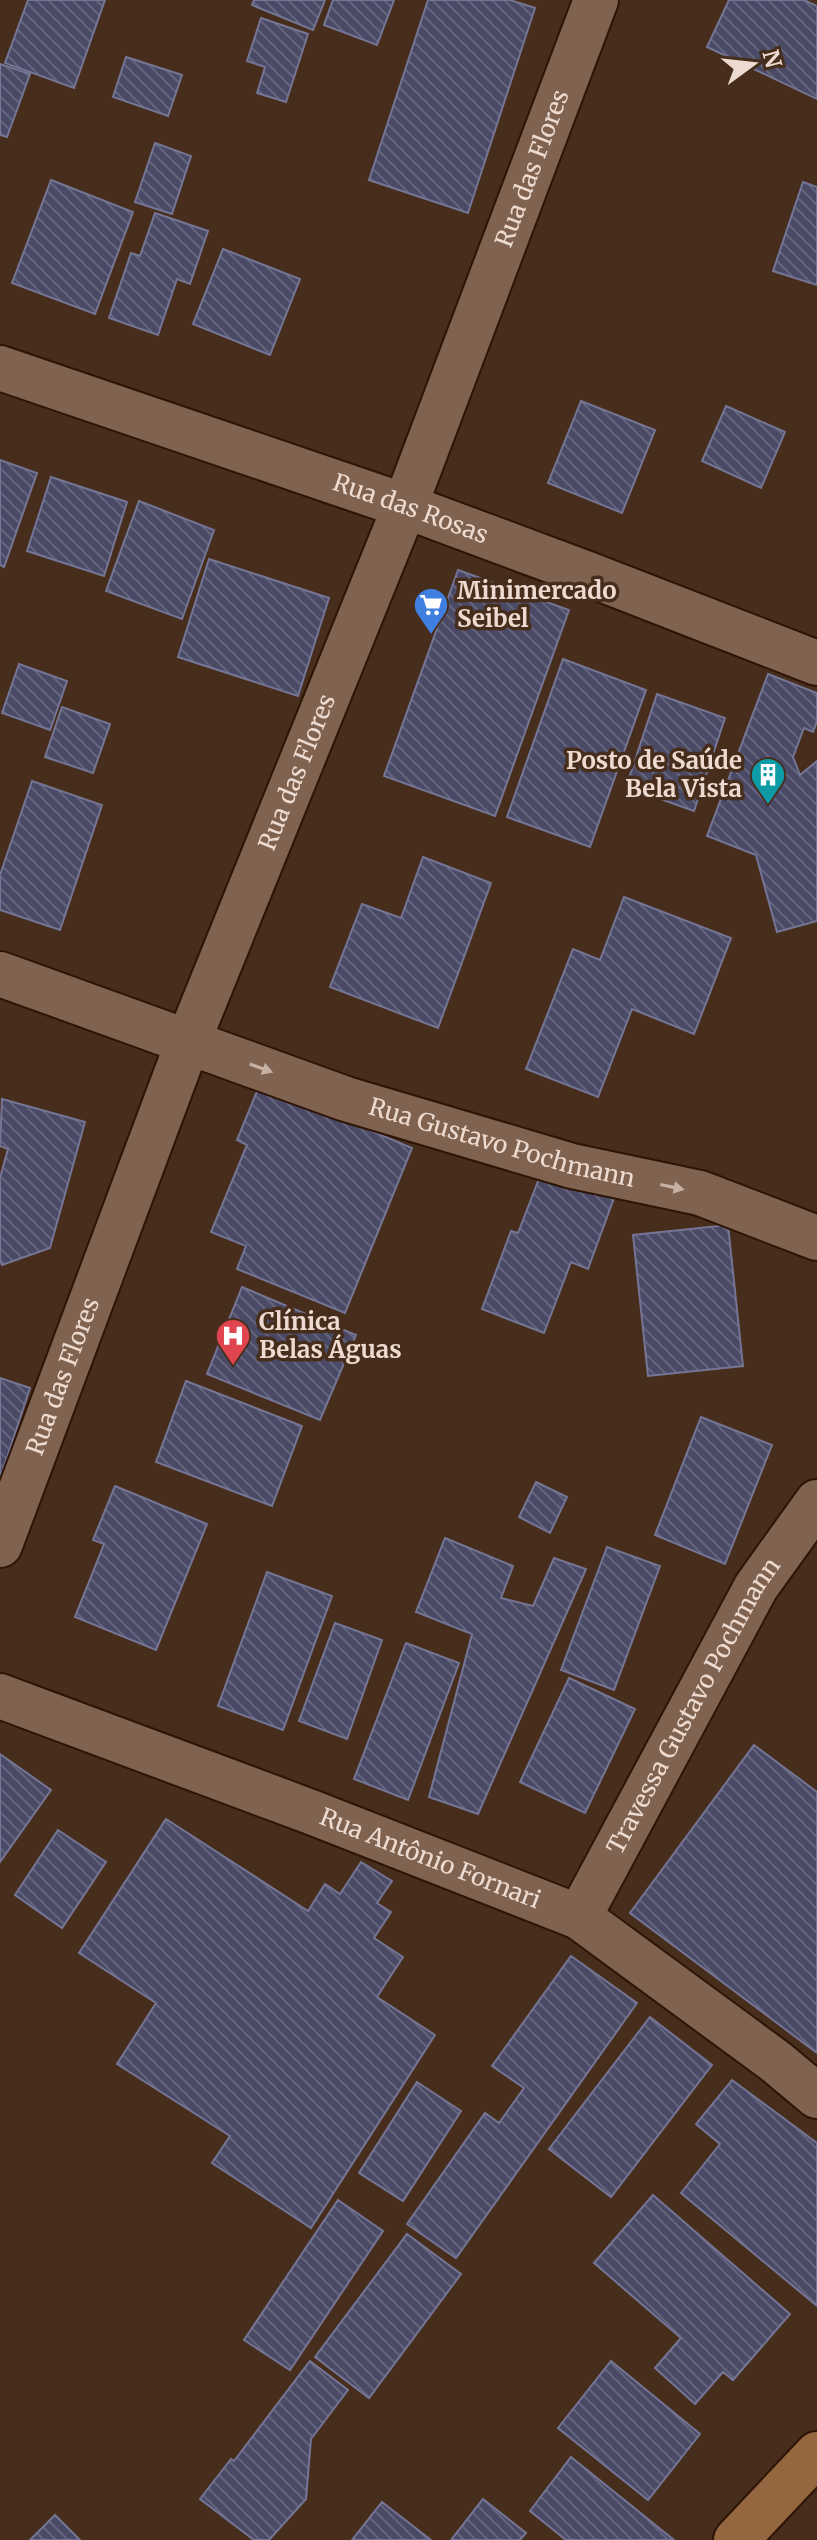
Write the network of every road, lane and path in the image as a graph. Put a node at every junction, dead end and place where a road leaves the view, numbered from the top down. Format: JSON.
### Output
{"nodes":[{"id":1,"x":596,"y":0,"type":"edge"},
{"id":2,"x":0,"y":368,"type":"edge"},
{"id":3,"x":405,"y":506,"type":"junction"},
{"id":4,"x":817,"y":663,"type":"edge"},
{"id":5,"x":0,"y":974,"type":"edge"},
{"id":6,"x":188,"y":1042,"type":"junction"},
{"id":7,"x":817,"y":1238,"type":"edge"},
{"id":8,"x":817,"y":1502,"type":"edge"},
{"id":9,"x":0,"y":1545,"type":"edge"},
{"id":10,"x":0,"y":1696,"type":"edge"},
{"id":11,"x":579,"y":1917,"type":"junction"},
{"id":12,"x":817,"y":2096,"type":"edge"},
{"id":13,"x":817,"y":2454,"type":"edge"},
{"id":14,"x":736,"y":2540,"type":"edge"}],
"edges":[{"from":1,"to":3,"type":"street","name":"Rua das Flores"},
{"from":2,"to":3,"type":"street","name":"Rua das Rosas"},
{"from":3,"to":4,"type":"street","name":"Rua das Rosas"},
{"from":3,"to":6,"type":"street","name":"Rua das Flores"},
{"from":5,"to":6,"type":"street","name":"Rua Gustavo Pochmann"},
{"from":6,"to":7,"type":"street","name":"Rua Gustavo Pochmann","one_way":true},
{"from":6,"to":9,"type":"street","name":"Rua das Flores"},
{"from":8,"to":11,"type":"street","name":"Travessa Gustavo Pochmann"},
{"from":10,"to":11,"type":"street","name":"Rua Antônio Fornari"},
{"from":11,"to":12,"type":"street","name":"Rua Antônio Fornari"},
{"from":13,"to":14,"type":"main road"}]}
